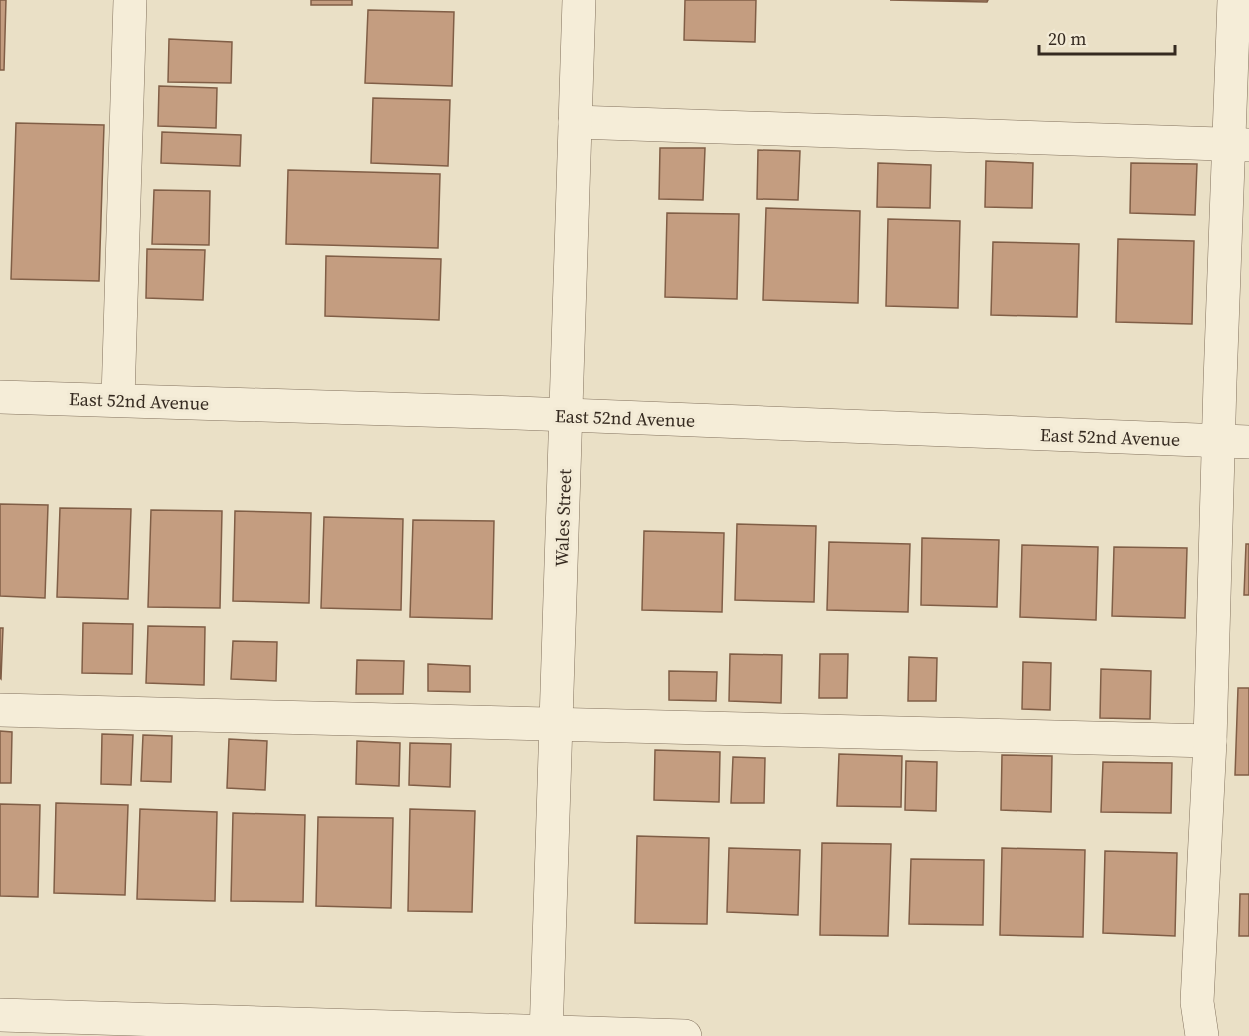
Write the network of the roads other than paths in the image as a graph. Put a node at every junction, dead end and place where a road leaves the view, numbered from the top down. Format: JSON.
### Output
{"nodes":[{"id":1,"x":130,"y":0,"type":"edge"},
{"id":2,"x":579,"y":0,"type":"edge"},
{"id":3,"x":1234,"y":0,"type":"edge"},
{"id":4,"x":575,"y":122,"type":"junction"},
{"id":5,"x":1240,"y":145,"type":"edge"},
{"id":6,"x":0,"y":397,"type":"edge"},
{"id":7,"x":118,"y":399,"type":"junction"},
{"id":8,"x":567,"y":415,"type":"junction"},
{"id":9,"x":1234,"y":441,"type":"edge"},
{"id":10,"x":0,"y":710,"type":"edge"},
{"id":11,"x":556,"y":723,"type":"junction"},
{"id":12,"x":1210,"y":741,"type":"junction"},
{"id":13,"x":0,"y":1015,"type":"edge"},
{"id":14,"x":546,"y":1034,"type":"edge"},
{"id":15,"x":685,"y":1036,"type":"edge"},
{"id":16,"x":1202,"y":1036,"type":"edge"}],
"edges":[{"from":1,"to":7,"type":"street"},
{"from":2,"to":4,"type":"street","name":"Wales Street"},
{"from":3,"to":5,"type":"street"},
{"from":4,"to":5,"type":"street"},
{"from":4,"to":8,"type":"street","name":"Wales Street"},
{"from":5,"to":9,"type":"street"},
{"from":6,"to":7,"type":"street","name":"East 52nd Avenue"},
{"from":7,"to":8,"type":"street","name":"East 52nd Avenue"},
{"from":8,"to":9,"type":"street","name":"East 52nd Avenue"},
{"from":8,"to":11,"type":"street","name":"Wales Street"},
{"from":9,"to":12,"type":"street"},
{"from":10,"to":11,"type":"street"},
{"from":11,"to":12,"type":"street"},
{"from":11,"to":14,"type":"street","name":"Wales Street"},
{"from":12,"to":16,"type":"street"},
{"from":13,"to":14,"type":"street"},
{"from":14,"to":15,"type":"street"}]}
